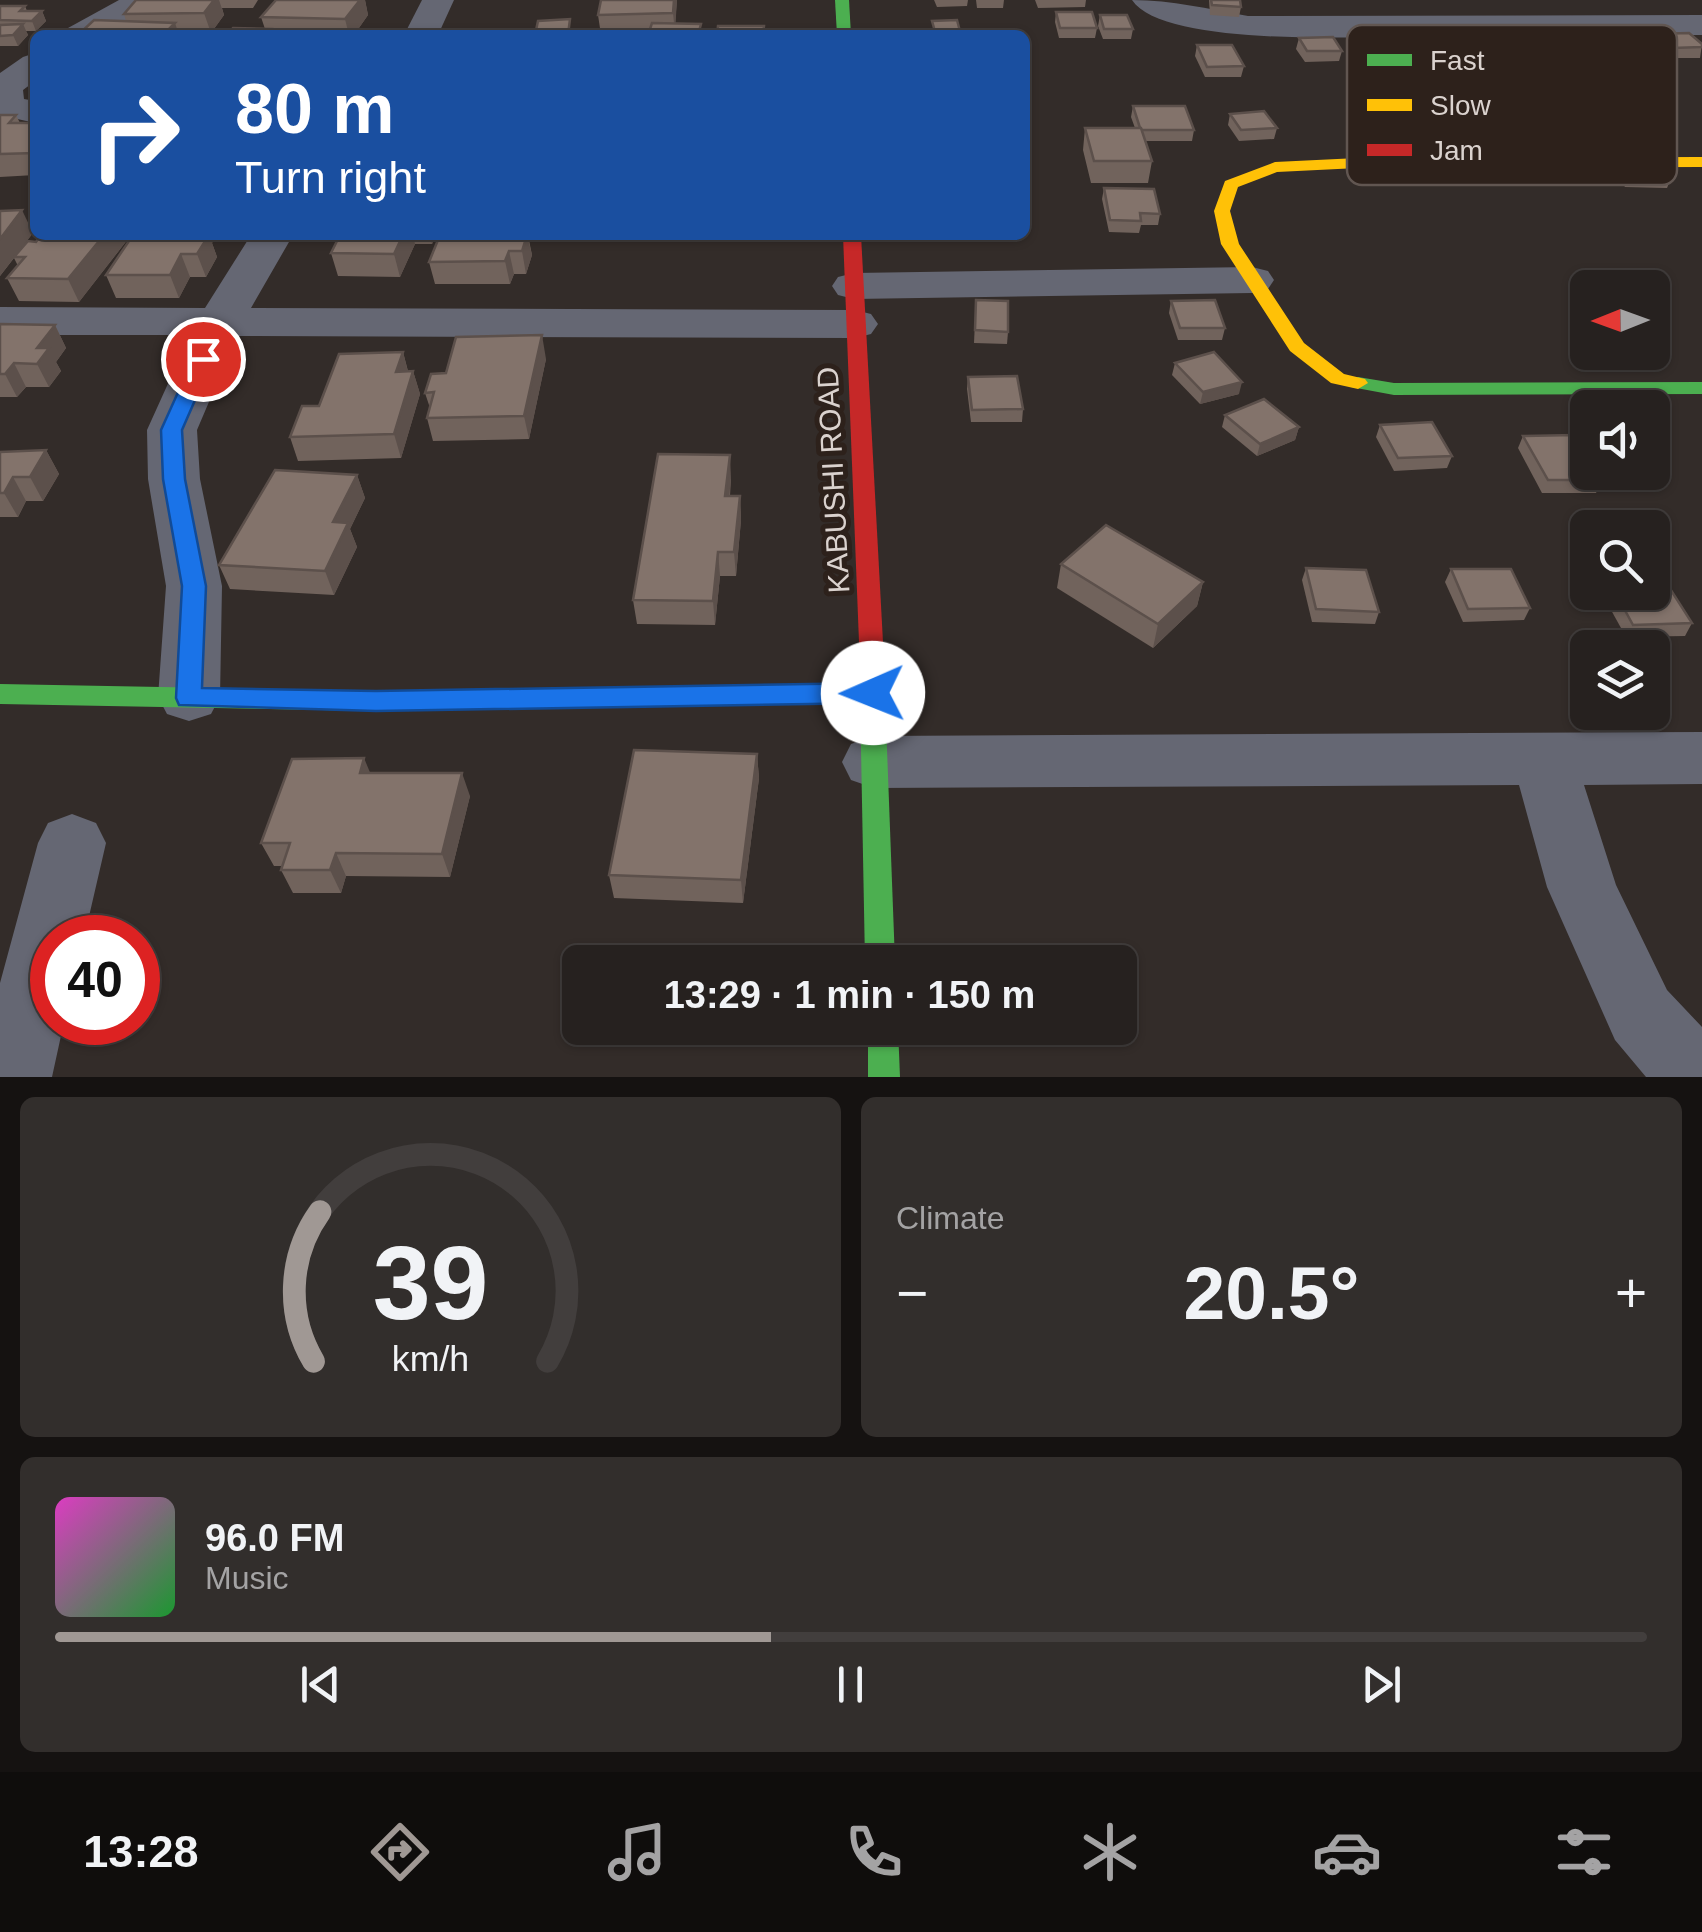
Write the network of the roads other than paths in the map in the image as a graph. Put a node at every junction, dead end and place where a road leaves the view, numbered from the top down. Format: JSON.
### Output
{"nodes":[{"id":1,"x":143,"y":0,"type":"edge"},
{"id":2,"x":438,"y":0,"type":"edge"},
{"id":3,"x":842,"y":0,"type":"edge"},
{"id":4,"x":1148,"y":0,"type":"edge"},
{"id":5,"x":1677,"y":25,"type":"edge"},
{"id":6,"x":1702,"y":25,"type":"edge"},
{"id":7,"x":1347,"y":27,"type":"edge"},
{"id":8,"x":89,"y":30,"type":"edge"},
{"id":9,"x":423,"y":30,"type":"edge"},
{"id":10,"x":844,"y":30,"type":"edge"},
{"id":11,"x":30,"y":68,"type":"edge"},
{"id":12,"x":30,"y":112,"type":"edge"},
{"id":13,"x":1677,"y":162,"type":"edge"},
{"id":14,"x":1702,"y":162,"type":"edge"},
{"id":15,"x":1347,"y":165,"type":"edge"},
{"id":16,"x":269,"y":240,"type":"edge"},
{"id":17,"x":852,"y":240,"type":"edge"},
{"id":18,"x":1252,"y":280,"type":"junction"},
{"id":19,"x":854,"y":305,"type":"junction"},
{"id":20,"x":0,"y":321,"type":"edge"},
{"id":21,"x":219,"y":324,"type":"junction"},
{"id":22,"x":1702,"y":388,"type":"edge"},
{"id":23,"x":873,"y":693,"type":"junction"},
{"id":24,"x":0,"y":694,"type":"edge"},
{"id":25,"x":188,"y":698,"type":"junction"},
{"id":26,"x":1702,"y":758,"type":"edge"},
{"id":27,"x":874,"y":762,"type":"junction"},
{"id":28,"x":1545,"y":762,"type":"junction"},
{"id":29,"x":72,"y":844,"type":"dead end"},
{"id":30,"x":879,"y":945,"type":"edge"},
{"id":31,"x":883,"y":1045,"type":"edge"},
{"id":32,"x":13,"y":1077,"type":"edge"},
{"id":33,"x":884,"y":1077,"type":"edge"},
{"id":34,"x":1696,"y":1077,"type":"edge"}],
"edges":[{"from":1,"to":8,"type":"street"},
{"from":2,"to":9,"type":"street"},
{"from":3,"to":10,"type":"street"},
{"from":4,"to":7,"type":"street"},
{"from":5,"to":6,"type":"street"},
{"from":11,"to":12,"type":"street"},
{"from":13,"to":14,"type":"street"},
{"from":15,"to":18,"type":"street"},
{"from":16,"to":21,"type":"street"},
{"from":17,"to":19,"type":"street","name":"KABUSHI ROAD"},
{"from":18,"to":19,"type":"street"},
{"from":18,"to":22,"type":"street"},
{"from":19,"to":21,"type":"street"},
{"from":19,"to":23,"type":"street","name":"KABUSHI ROAD"},
{"from":20,"to":21,"type":"street"},
{"from":21,"to":25,"type":"street"},
{"from":23,"to":25,"type":"street"},
{"from":23,"to":27,"type":"street","name":"KABUSHI ROAD"},
{"from":24,"to":25,"type":"street"},
{"from":26,"to":28,"type":"street"},
{"from":27,"to":28,"type":"street"},
{"from":27,"to":30,"type":"street","name":"KABUSHI ROAD"},
{"from":28,"to":34,"type":"street"},
{"from":29,"to":32,"type":"street"},
{"from":31,"to":33,"type":"street"}]}
